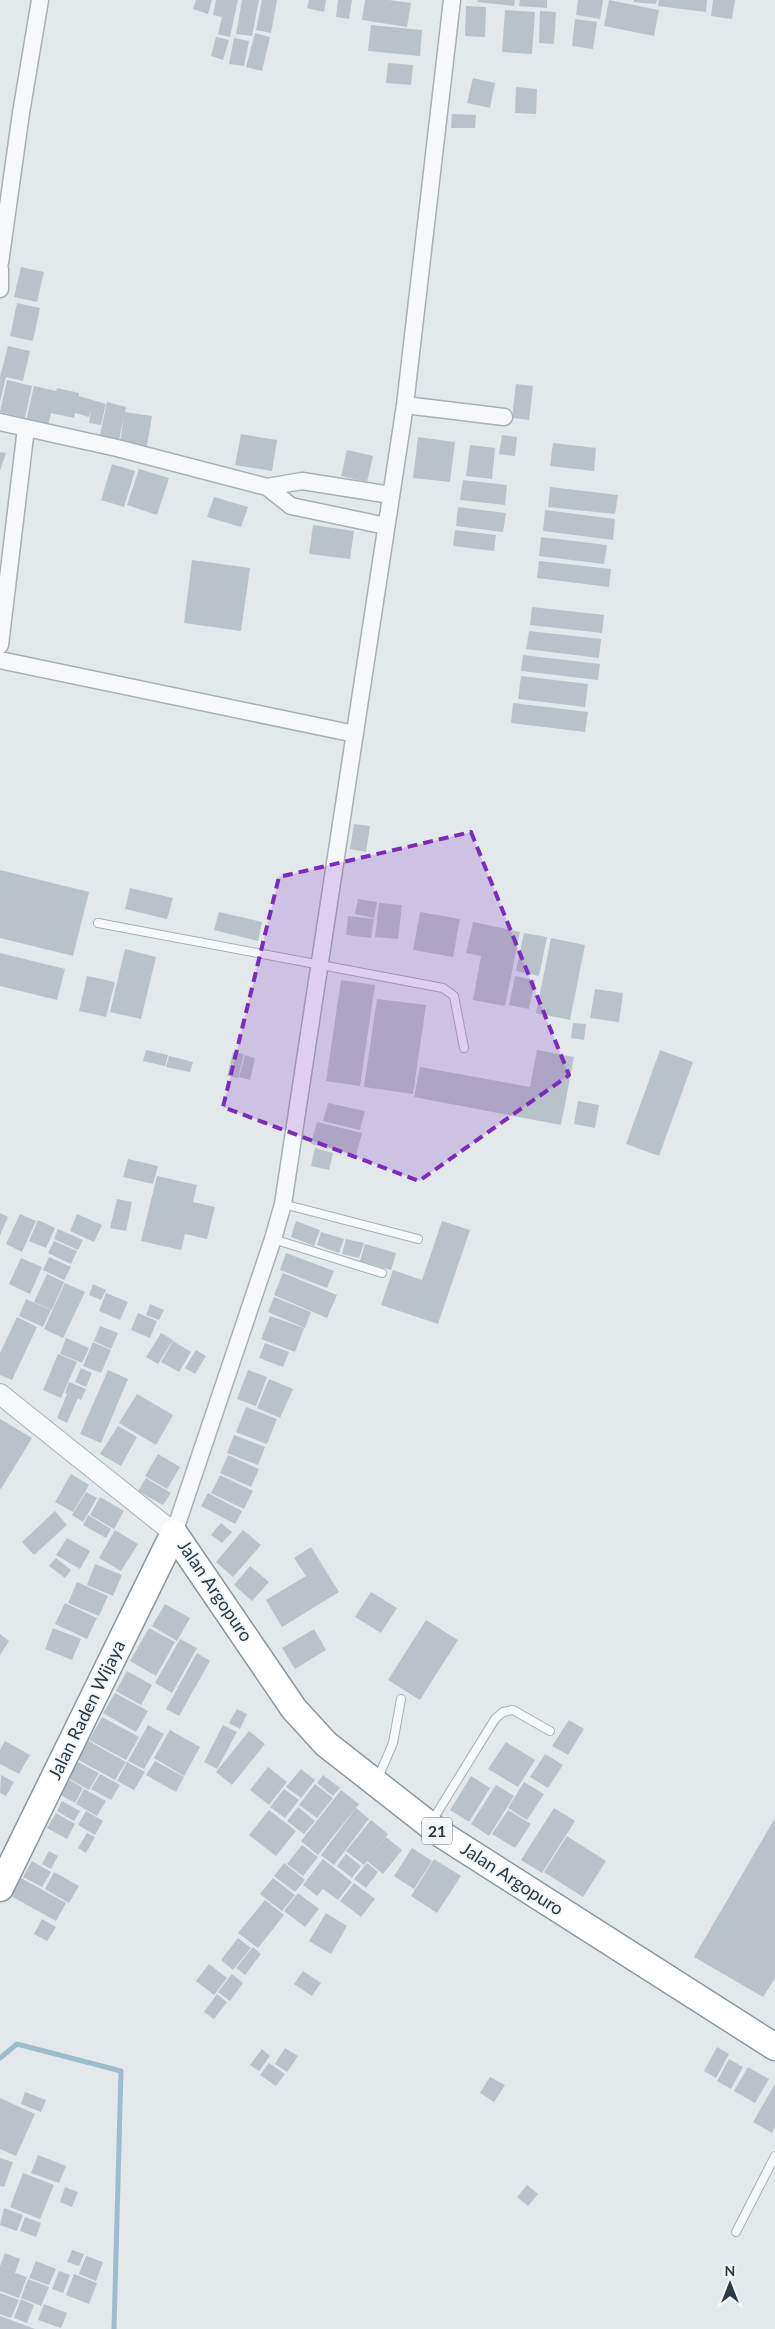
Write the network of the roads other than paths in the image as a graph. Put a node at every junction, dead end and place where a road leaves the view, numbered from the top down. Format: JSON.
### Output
{"nodes":[{"id":1,"x":40,"y":0,"type":"edge"},
{"id":2,"x":452,"y":0,"type":"edge"},
{"id":3,"x":0,"y":263,"type":"edge"},
{"id":4,"x":0,"y":269,"type":"edge"},
{"id":5,"x":0,"y":289,"type":"edge"},
{"id":6,"x":405,"y":405,"type":"junction"},
{"id":7,"x":504,"y":417,"type":"dead end"},
{"id":8,"x":0,"y":422,"type":"edge"},
{"id":9,"x":26,"y":428,"type":"junction"},
{"id":10,"x":267,"y":487,"type":"junction"},
{"id":11,"x":391,"y":495,"type":"junction"},
{"id":12,"x":386,"y":526,"type":"junction"},
{"id":13,"x":6,"y":537,"type":"edge"},
{"id":14,"x":0,"y":645,"type":"edge"},
{"id":15,"x":0,"y":660,"type":"edge"},
{"id":16,"x":355,"y":734,"type":"junction"},
{"id":17,"x":98,"y":923,"type":"dead end"},
{"id":18,"x":320,"y":963,"type":"junction"},
{"id":19,"x":464,"y":1048,"type":"dead end"},
{"id":20,"x":283,"y":1204,"type":"junction"},
{"id":21,"x":273,"y":1239,"type":"junction"},
{"id":22,"x":418,"y":1239,"type":"dead end"},
{"id":23,"x":382,"y":1273,"type":"dead end"},
{"id":24,"x":0,"y":1394,"type":"edge"},
{"id":25,"x":174,"y":1533,"type":"junction"},
{"id":26,"x":401,"y":1699,"type":"dead end"},
{"id":27,"x":550,"y":1731,"type":"dead end"},
{"id":28,"x":376,"y":1781,"type":"junction"},
{"id":29,"x":429,"y":1825,"type":"junction"},
{"id":30,"x":0,"y":1888,"type":"edge"},
{"id":31,"x":775,"y":2047,"type":"edge"},
{"id":32,"x":775,"y":2156,"type":"edge"},
{"id":33,"x":736,"y":2232,"type":"dead end"}],
"edges":[{"from":1,"to":3,"type":"street"},
{"from":2,"to":6,"type":"street"},
{"from":4,"to":5,"type":"street"},
{"from":6,"to":7,"type":"street"},
{"from":6,"to":11,"type":"street"},
{"from":8,"to":9,"type":"street"},
{"from":9,"to":10,"type":"street"},
{"from":9,"to":13,"type":"street"},
{"from":10,"to":11,"type":"street"},
{"from":10,"to":12,"type":"street"},
{"from":11,"to":12,"type":"street"},
{"from":12,"to":16,"type":"street"},
{"from":13,"to":14,"type":"street"},
{"from":15,"to":16,"type":"street"},
{"from":16,"to":18,"type":"street"},
{"from":17,"to":18,"type":"lane"},
{"from":18,"to":19,"type":"lane"},
{"from":18,"to":20,"type":"street"},
{"from":20,"to":21,"type":"street"},
{"from":20,"to":22,"type":"lane"},
{"from":21,"to":23,"type":"lane"},
{"from":21,"to":25,"type":"street"},
{"from":24,"to":25,"type":"street"},
{"from":25,"to":28,"type":"highway","name":"Jalan Argopuro","number":"21"},
{"from":25,"to":30,"type":"highway","name":"Jalan Raden Wijaya"},
{"from":26,"to":28,"type":"lane"},
{"from":27,"to":29,"type":"lane"},
{"from":28,"to":29,"type":"highway","name":"Jalan Argopuro","number":"21"},
{"from":29,"to":31,"type":"highway","name":"Jalan Argopuro","number":"21"},
{"from":32,"to":33,"type":"lane"}]}
